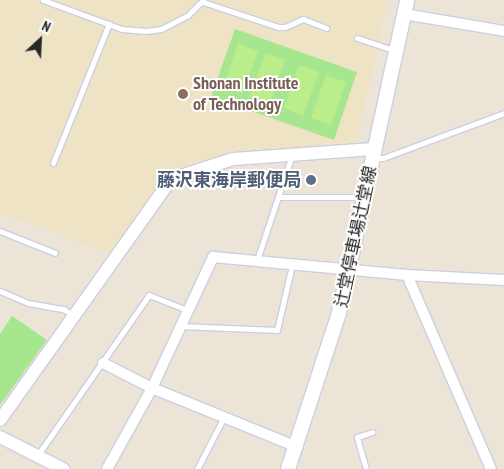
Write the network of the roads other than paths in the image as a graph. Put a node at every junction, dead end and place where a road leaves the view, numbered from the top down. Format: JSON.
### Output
{"nodes":[{"id":1,"x":43,"y":0,"type":"edge"},
{"id":2,"x":407,"y":0,"type":"edge"},
{"id":3,"x":203,"y":1,"type":"edge"},
{"id":4,"x":404,"y":14,"type":"junction"},
{"id":5,"x":109,"y":24,"type":"junction"},
{"id":6,"x":326,"y":28,"type":"dead end"},
{"id":7,"x":504,"y":31,"type":"edge"},
{"id":8,"x":357,"y":38,"type":"dead end"},
{"id":9,"x":396,"y":51,"type":"junction"},
{"id":10,"x":504,"y":113,"type":"edge"},
{"id":11,"x":373,"y":153,"type":"junction"},
{"id":12,"x":293,"y":155,"type":"junction"},
{"id":13,"x":54,"y":163,"type":"dead end"},
{"id":14,"x":279,"y":197,"type":"junction"},
{"id":15,"x":364,"y":197,"type":"junction"},
{"id":16,"x":0,"y":231,"type":"edge"},
{"id":17,"x":55,"y":254,"type":"dead end"},
{"id":18,"x":257,"y":260,"type":"junction"},
{"id":19,"x":292,"y":262,"type":"junction"},
{"id":20,"x":349,"y":268,"type":"junction"},
{"id":21,"x":407,"y":275,"type":"junction"},
{"id":22,"x":503,"y":282,"type":"edge"},
{"id":23,"x":0,"y":291,"type":"edge"},
{"id":24,"x":187,"y":310,"type":"junction"},
{"id":25,"x":74,"y":315,"type":"junction"},
{"id":26,"x":179,"y":326,"type":"junction"},
{"id":27,"x":102,"y":362,"type":"junction"},
{"id":28,"x":152,"y":388,"type":"junction"},
{"id":29,"x":224,"y":416,"type":"junction"},
{"id":30,"x":0,"y":420,"type":"edge"},
{"id":31,"x":372,"y":432,"type":"dead end"},
{"id":32,"x":0,"y":437,"type":"edge"},
{"id":33,"x":296,"y":447,"type":"junction"},
{"id":34,"x":37,"y":456,"type":"junction"},
{"id":35,"x":63,"y":469,"type":"edge"},
{"id":36,"x":107,"y":469,"type":"edge"},
{"id":37,"x":198,"y":469,"type":"edge"},
{"id":38,"x":288,"y":469,"type":"edge"},
{"id":39,"x":366,"y":469,"type":"edge"},
{"id":40,"x":491,"y":469,"type":"edge"}],
"edges":[{"from":1,"to":5,"type":"lane"},
{"from":2,"to":4,"type":"main road","name":"辻堂停車場辻堂線"},
{"from":3,"to":5,"type":"lane"},
{"from":3,"to":6,"type":"lane"},
{"from":4,"to":7,"type":"street"},
{"from":4,"to":9,"type":"main road","name":"辻堂停車場辻堂線"},
{"from":5,"to":13,"type":"lane"},
{"from":8,"to":9,"type":"lane"},
{"from":9,"to":11,"type":"main road","name":"辻堂停車場辻堂線"},
{"from":10,"to":11,"type":"lane"},
{"from":11,"to":12,"type":"street"},
{"from":11,"to":15,"type":"main road","name":"辻堂停車場辻堂線"},
{"from":12,"to":14,"type":"lane"},
{"from":12,"to":25,"type":"street"},
{"from":14,"to":15,"type":"lane"},
{"from":14,"to":18,"type":"lane"},
{"from":15,"to":20,"type":"main road","name":"辻堂停車場辻堂線"},
{"from":16,"to":17,"type":"lane"},
{"from":18,"to":19,"type":"street"},
{"from":18,"to":24,"type":"street"},
{"from":19,"to":20,"type":"street"},
{"from":19,"to":26,"type":"lane"},
{"from":20,"to":21,"type":"street"},
{"from":20,"to":33,"type":"main road","name":"辻堂停車場辻堂線"},
{"from":21,"to":22,"type":"street"},
{"from":21,"to":40,"type":"street"},
{"from":23,"to":25,"type":"lane"},
{"from":24,"to":26,"type":"street"},
{"from":24,"to":27,"type":"lane"},
{"from":25,"to":30,"type":"street"},
{"from":26,"to":28,"type":"street"},
{"from":27,"to":28,"type":"street"},
{"from":27,"to":34,"type":"lane"},
{"from":28,"to":29,"type":"street"},
{"from":28,"to":36,"type":"street"},
{"from":29,"to":33,"type":"street"},
{"from":29,"to":37,"type":"lane"},
{"from":31,"to":39,"type":"lane"},
{"from":32,"to":34,"type":"street"},
{"from":33,"to":38,"type":"main road","name":"辻堂停車場辻堂線"},
{"from":34,"to":35,"type":"street"}]}
